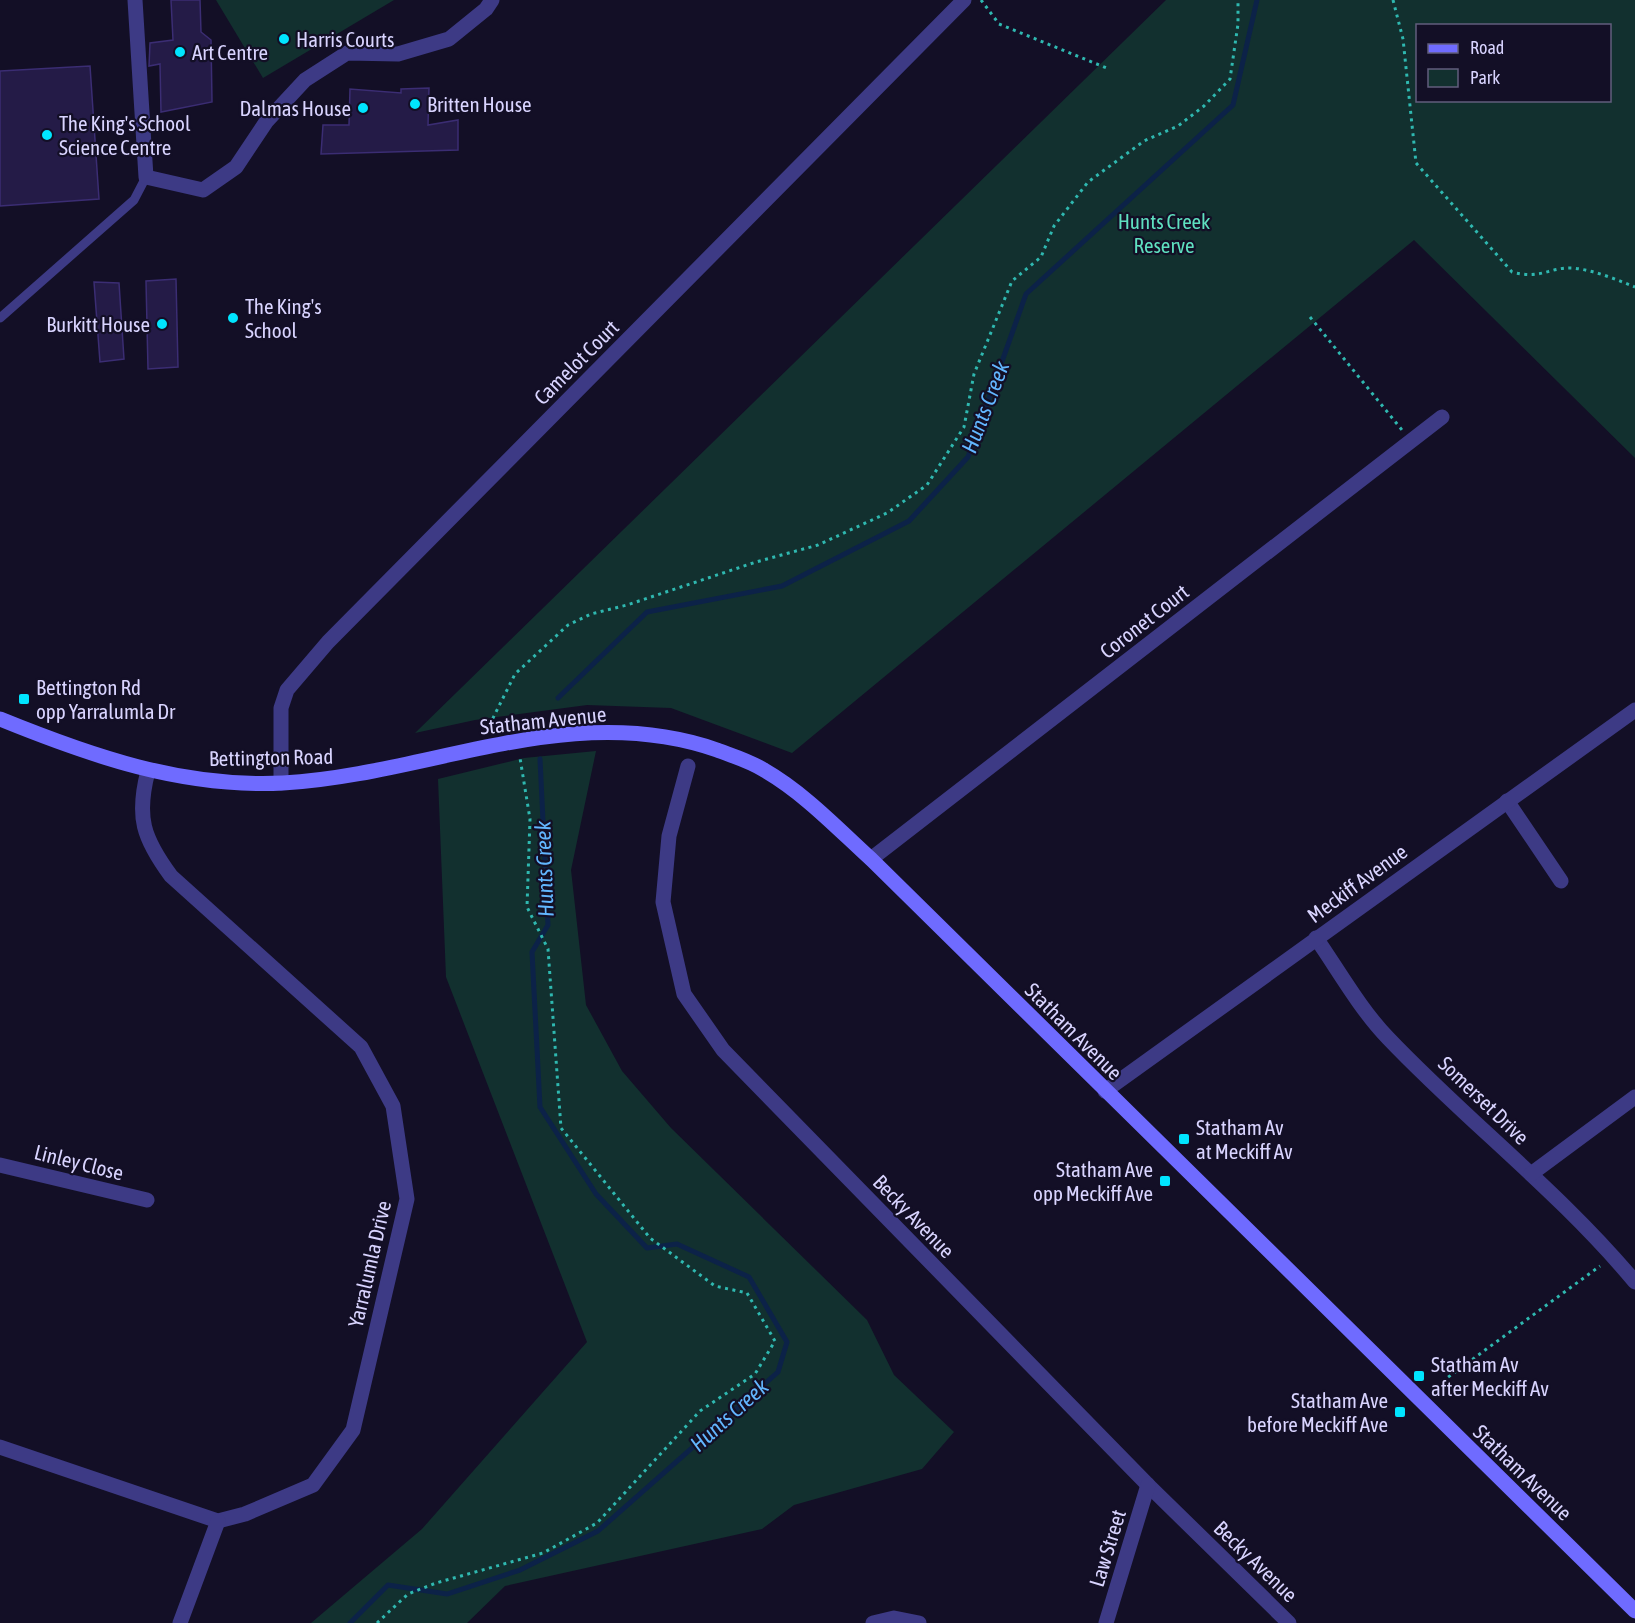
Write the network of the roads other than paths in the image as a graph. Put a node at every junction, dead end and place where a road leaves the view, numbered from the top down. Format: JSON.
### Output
{"nodes":[{"id":1,"x":135,"y":0,"type":"edge"},
{"id":2,"x":492,"y":0,"type":"edge"},
{"id":3,"x":964,"y":0,"type":"edge"},
{"id":4,"x":146,"y":177,"type":"junction"},
{"id":5,"x":0,"y":318,"type":"edge"},
{"id":6,"x":1442,"y":417,"type":"dead end"},
{"id":7,"x":1635,"y":710,"type":"edge"},
{"id":8,"x":0,"y":719,"type":"edge"},
{"id":9,"x":688,"y":766,"type":"dead end"},
{"id":10,"x":147,"y":771,"type":"junction"},
{"id":11,"x":372,"y":773,"type":"joint"},
{"id":12,"x":281,"y":783,"type":"junction"},
{"id":13,"x":1507,"y":801,"type":"junction"},
{"id":14,"x":871,"y":859,"type":"junction"},
{"id":15,"x":1561,"y":881,"type":"dead end"},
{"id":16,"x":1316,"y":938,"type":"junction"},
{"id":17,"x":1105,"y":1091,"type":"junction"},
{"id":18,"x":1635,"y":1097,"type":"edge"},
{"id":19,"x":0,"y":1165,"type":"edge"},
{"id":20,"x":1531,"y":1174,"type":"junction"},
{"id":21,"x":147,"y":1200,"type":"dead end"},
{"id":22,"x":1635,"y":1282,"type":"edge"},
{"id":23,"x":0,"y":1447,"type":"edge"},
{"id":24,"x":1148,"y":1485,"type":"junction"},
{"id":25,"x":218,"y":1521,"type":"junction"},
{"id":26,"x":1635,"y":1611,"type":"edge"},
{"id":27,"x":180,"y":1623,"type":"edge"},
{"id":28,"x":873,"y":1623,"type":"edge"},
{"id":29,"x":919,"y":1623,"type":"edge"},
{"id":30,"x":1106,"y":1623,"type":"edge"},
{"id":31,"x":1289,"y":1623,"type":"edge"}],
"edges":[{"from":1,"to":4,"type":"street"},
{"from":2,"to":4,"type":"street"},
{"from":3,"to":12,"type":"street","name":"Camelot Court"},
{"from":4,"to":5,"type":"lane"},
{"from":6,"to":14,"type":"street","name":"Coronet Court"},
{"from":7,"to":13,"type":"street","name":"Meckiff Avenue"},
{"from":8,"to":10,"type":"main road","name":"Bettington Road"},
{"from":9,"to":24,"type":"street","name":"Becky Avenue"},
{"from":10,"to":12,"type":"main road","name":"Bettington Road"},
{"from":10,"to":25,"type":"street","name":"Yarralumla Drive"},
{"from":11,"to":12,"type":"main road","name":"Bettington Road"},
{"from":11,"to":14,"type":"main road","name":"Statham Avenue"},
{"from":13,"to":15,"type":"street"},
{"from":13,"to":16,"type":"street","name":"Meckiff Avenue"},
{"from":14,"to":17,"type":"main road","name":"Statham Avenue"},
{"from":16,"to":17,"type":"street","name":"Meckiff Avenue"},
{"from":16,"to":20,"type":"street","name":"Somerset Drive"},
{"from":17,"to":26,"type":"main road","name":"Statham Avenue"},
{"from":18,"to":20,"type":"street"},
{"from":19,"to":21,"type":"street","name":"Linley Close"},
{"from":20,"to":22,"type":"street","name":"Somerset Drive"},
{"from":23,"to":25,"type":"street"},
{"from":24,"to":30,"type":"street","name":"Law Street"},
{"from":24,"to":31,"type":"street","name":"Becky Avenue"},
{"from":25,"to":27,"type":"street"},
{"from":28,"to":29,"type":"street"}]}
